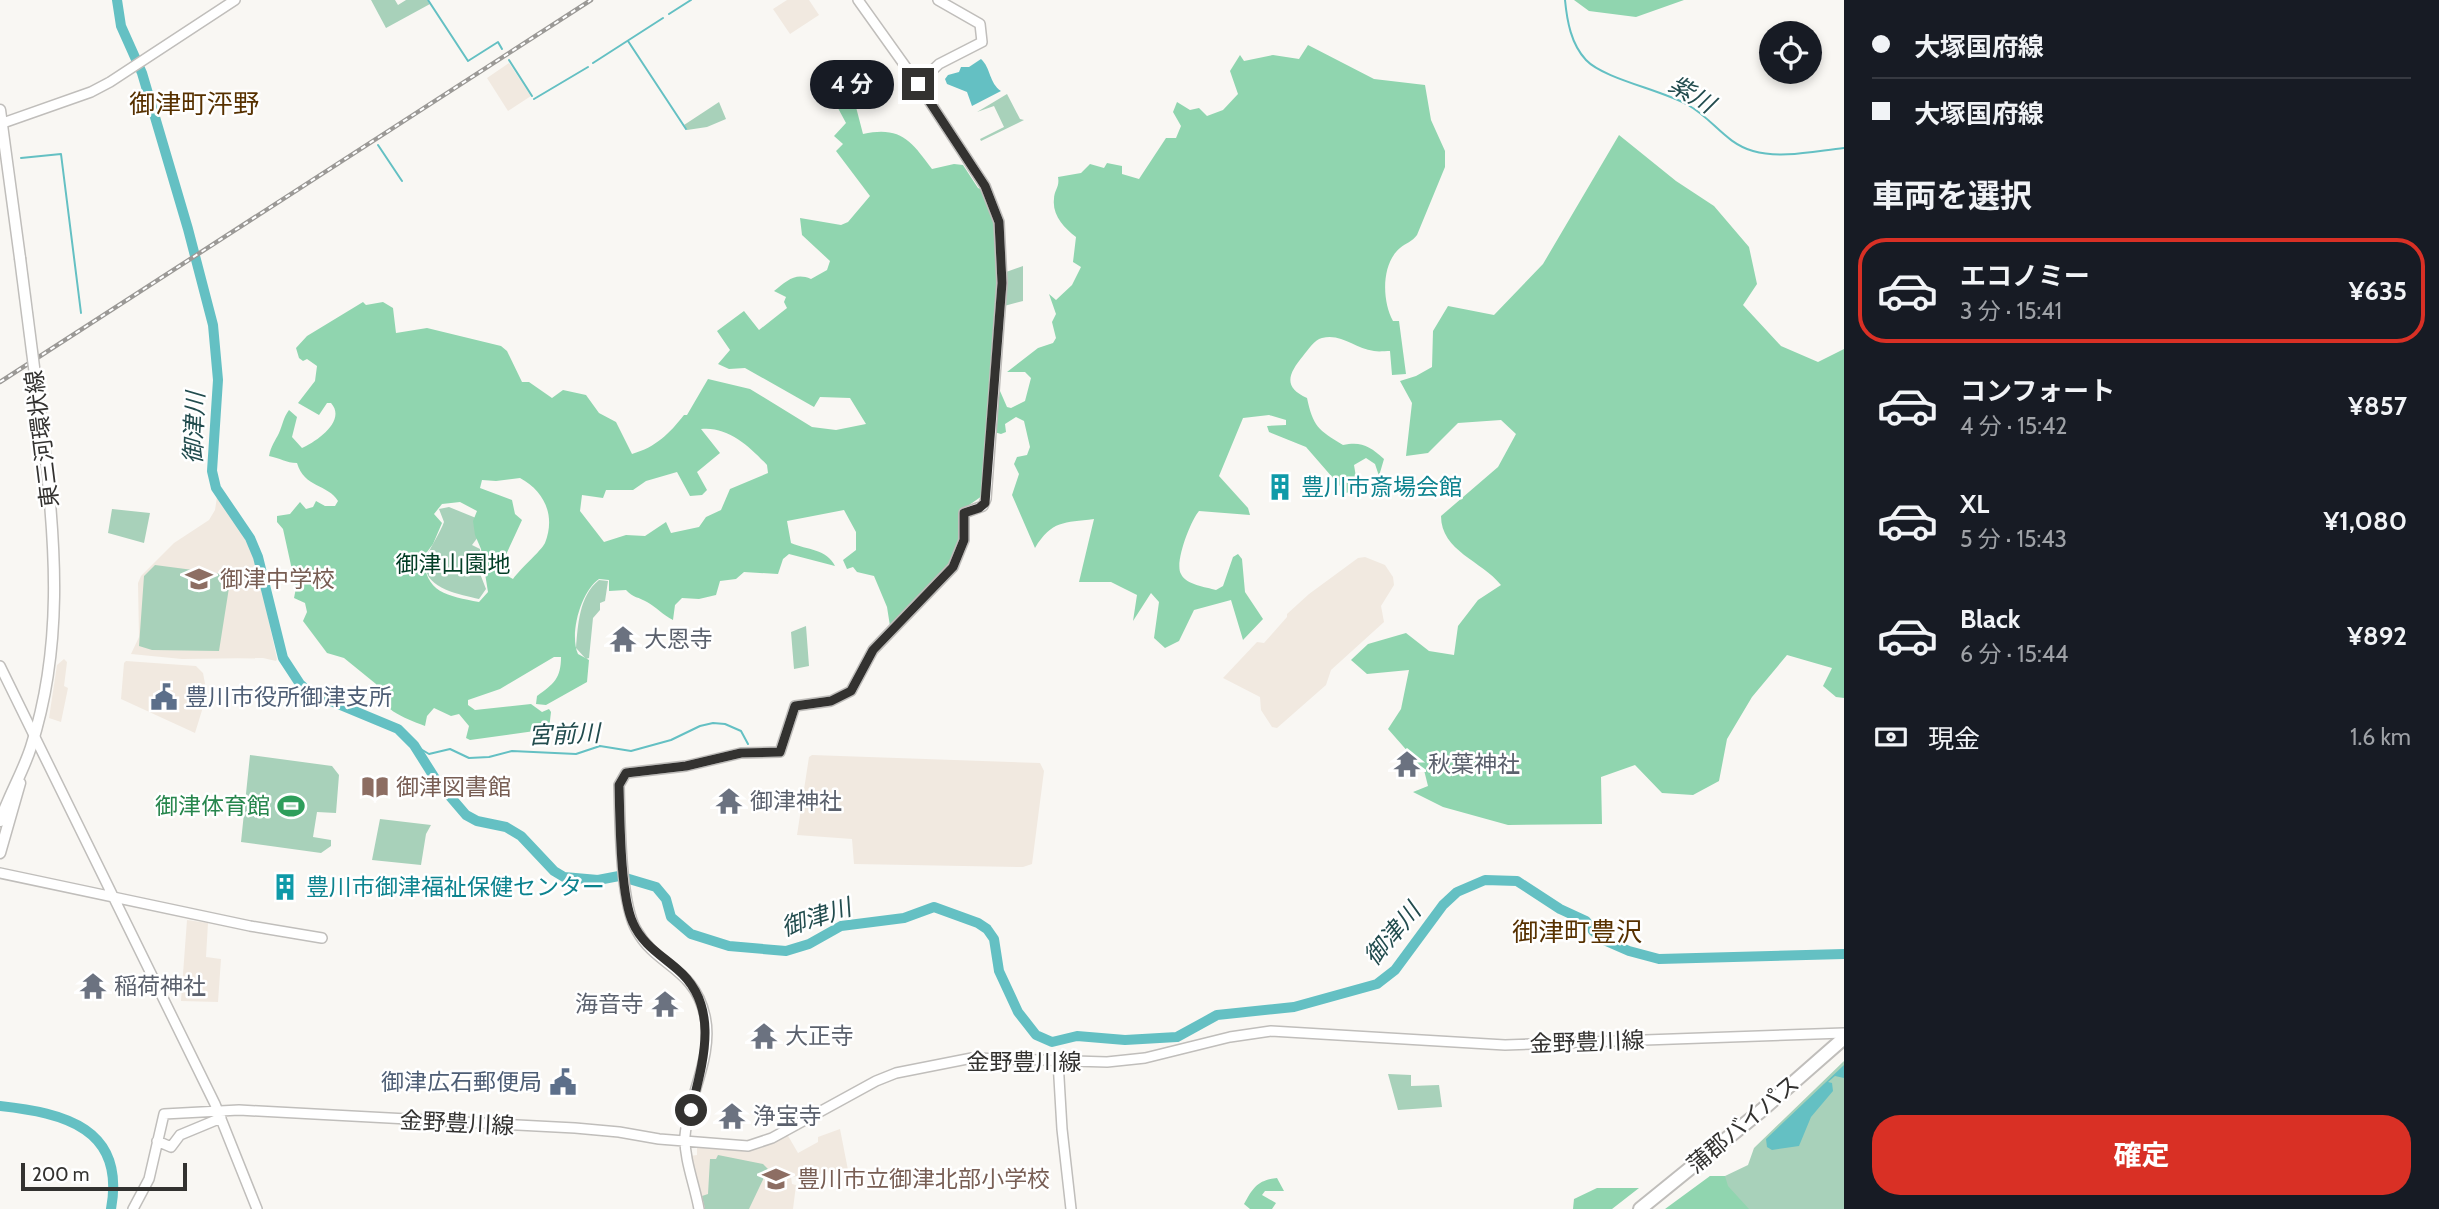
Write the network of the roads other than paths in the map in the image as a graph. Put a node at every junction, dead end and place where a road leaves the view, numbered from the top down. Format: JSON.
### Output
{"nodes":[{"id":1,"x":234,"y":0,"type":"edge"},
{"id":2,"x":858,"y":0,"type":"edge"},
{"id":3,"x":938,"y":0,"type":"edge"},
{"id":4,"x":918,"y":84,"type":"junction"},
{"id":5,"x":0,"y":110,"type":"edge"},
{"id":6,"x":1,"y":123,"type":"edge"},
{"id":7,"x":0,"y":666,"type":"edge"},
{"id":8,"x":34,"y":737,"type":"junction"},
{"id":9,"x":24,"y":765,"type":"junction"},
{"id":10,"x":0,"y":821,"type":"edge"},
{"id":11,"x":0,"y":853,"type":"edge"},
{"id":12,"x":0,"y":873,"type":"edge"},
{"id":13,"x":113,"y":898,"type":"junction"},
{"id":14,"x":322,"y":937,"type":"dead end"},
{"id":15,"x":1840,"y":1042,"type":"edge"},
{"id":16,"x":1058,"y":1061,"type":"junction"},
{"id":17,"x":220,"y":1114,"type":"junction"},
{"id":18,"x":157,"y":1141,"type":"junction"},
{"id":19,"x":685,"y":1141,"type":"junction"},
{"id":20,"x":134,"y":1209,"type":"edge"},
{"id":21,"x":257,"y":1209,"type":"edge"},
{"id":22,"x":699,"y":1209,"type":"edge"},
{"id":23,"x":1071,"y":1209,"type":"edge"},
{"id":24,"x":1643,"y":1209,"type":"edge"}],
"edges":[{"from":1,"to":6,"type":"main road"},
{"from":2,"to":4,"type":"main road"},
{"from":3,"to":4,"type":"main road"},
{"from":4,"to":19,"type":"main road"},
{"from":5,"to":6,"type":"main road","name":"東三河環状線"},
{"from":6,"to":8,"type":"main road","name":"東三河環状線","bridge":true},
{"from":7,"to":8,"type":"main road"},
{"from":8,"to":9,"type":"main road","name":"東三河環状線"},
{"from":8,"to":13,"type":"main road"},
{"from":9,"to":10,"type":"main road","name":"東三河環状線"},
{"from":9,"to":11,"type":"main road","name":"東三河環状線"},
{"from":12,"to":13,"type":"main road"},
{"from":13,"to":14,"type":"main road"},
{"from":13,"to":17,"type":"main road"},
{"from":15,"to":16,"type":"main road","name":"金野豊川線"},
{"from":15,"to":24,"type":"highway","name":"蒲郡バイパス"},
{"from":16,"to":19,"type":"main road","name":"金野豊川線"},
{"from":16,"to":23,"type":"main road"},
{"from":17,"to":18,"type":"main road","name":"金野豊川線"},
{"from":17,"to":18,"type":"main road","name":"金野豊川線"},
{"from":17,"to":19,"type":"main road","name":"金野豊川線"},
{"from":17,"to":21,"type":"main road"},
{"from":18,"to":20,"type":"main road","name":"金野豊川線"},
{"from":19,"to":22,"type":"main road"}]}
